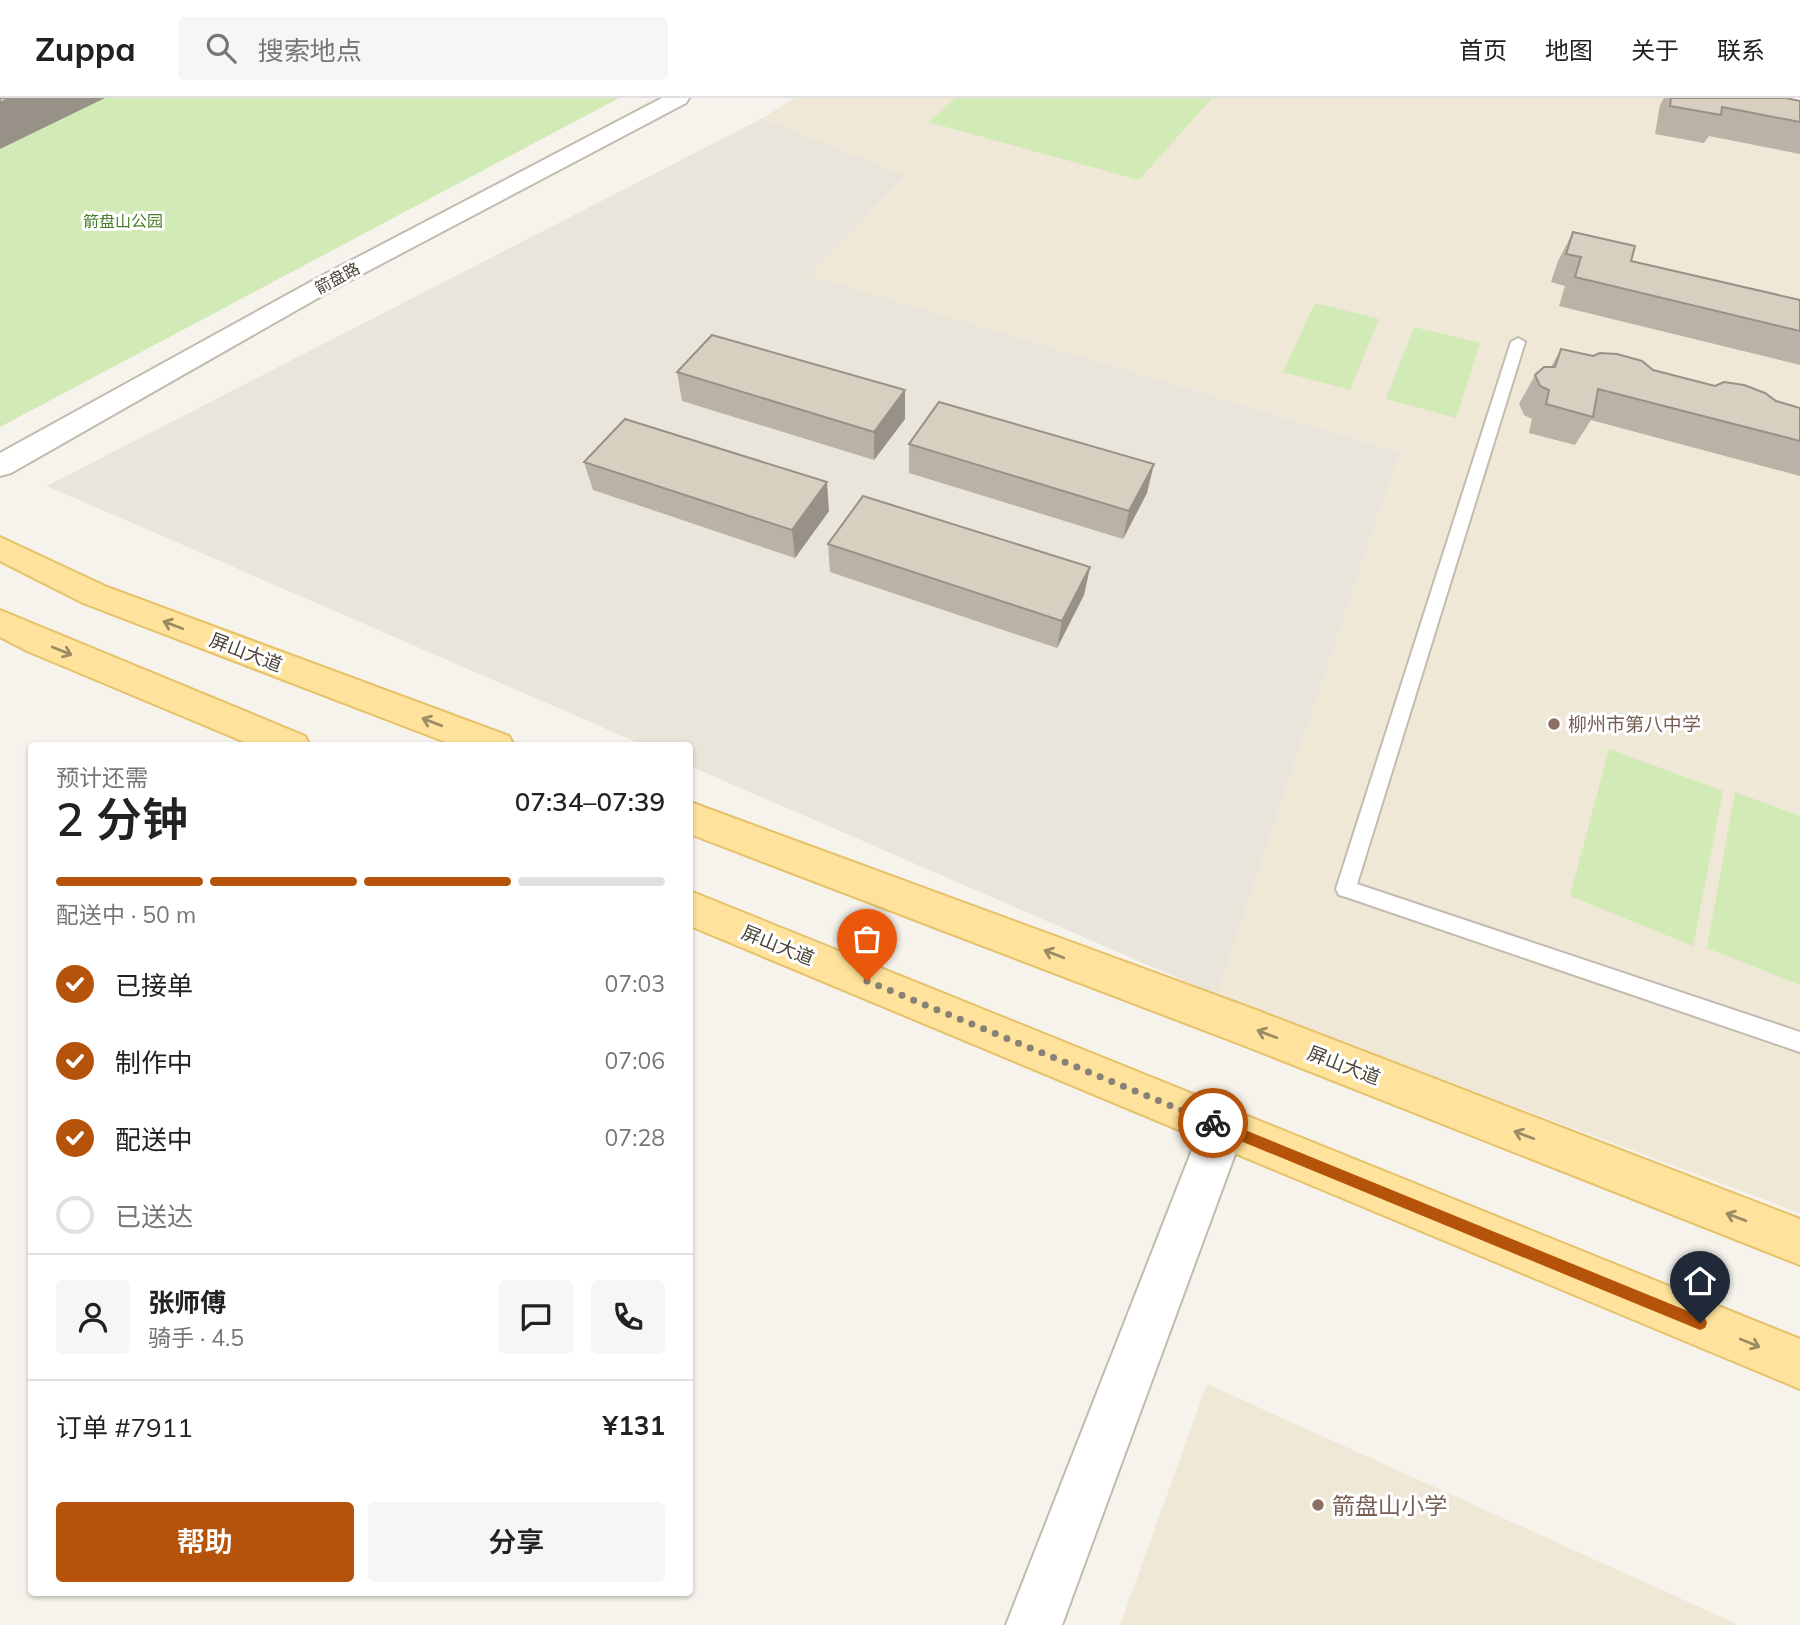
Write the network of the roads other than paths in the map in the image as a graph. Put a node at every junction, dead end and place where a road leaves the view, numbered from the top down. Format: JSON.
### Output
{"nodes":[{"id":1,"x":678,"y":98,"type":"edge"},
{"id":2,"x":1788,"y":98,"type":"edge"},
{"id":3,"x":1800,"y":100,"type":"edge"},
{"id":4,"x":1518,"y":342,"type":"dead end"},
{"id":5,"x":0,"y":466,"type":"edge"},
{"id":6,"x":0,"y":548,"type":"edge"},
{"id":7,"x":0,"y":622,"type":"edge"},
{"id":8,"x":282,"y":742,"type":"edge"},
{"id":9,"x":485,"y":742,"type":"edge"},
{"id":10,"x":693,"y":819,"type":"edge"},
{"id":11,"x":693,"y":909,"type":"edge"},
{"id":12,"x":1800,"y":1042,"type":"edge"},
{"id":13,"x":1223,"y":1127,"type":"junction"},
{"id":14,"x":1800,"y":1242,"type":"edge"},
{"id":15,"x":1800,"y":1364,"type":"edge"},
{"id":16,"x":1034,"y":1625,"type":"edge"}],
"edges":[{"from":1,"to":5,"type":"street","name":"箭盘路"},
{"from":2,"to":3,"type":"street"},
{"from":4,"to":12,"type":"lane"},
{"from":9,"to":6,"type":"main road","name":"屏山大道","one_way":true},
{"from":7,"to":8,"type":"main road","one_way":true},
{"from":14,"to":10,"type":"main road","name":"屏山大道","one_way":true},
{"from":11,"to":13,"type":"main road","name":"屏山大道"},
{"from":13,"to":15,"type":"main road","name":"屏山大道","one_way":true},
{"from":13,"to":16,"type":"street"}]}
